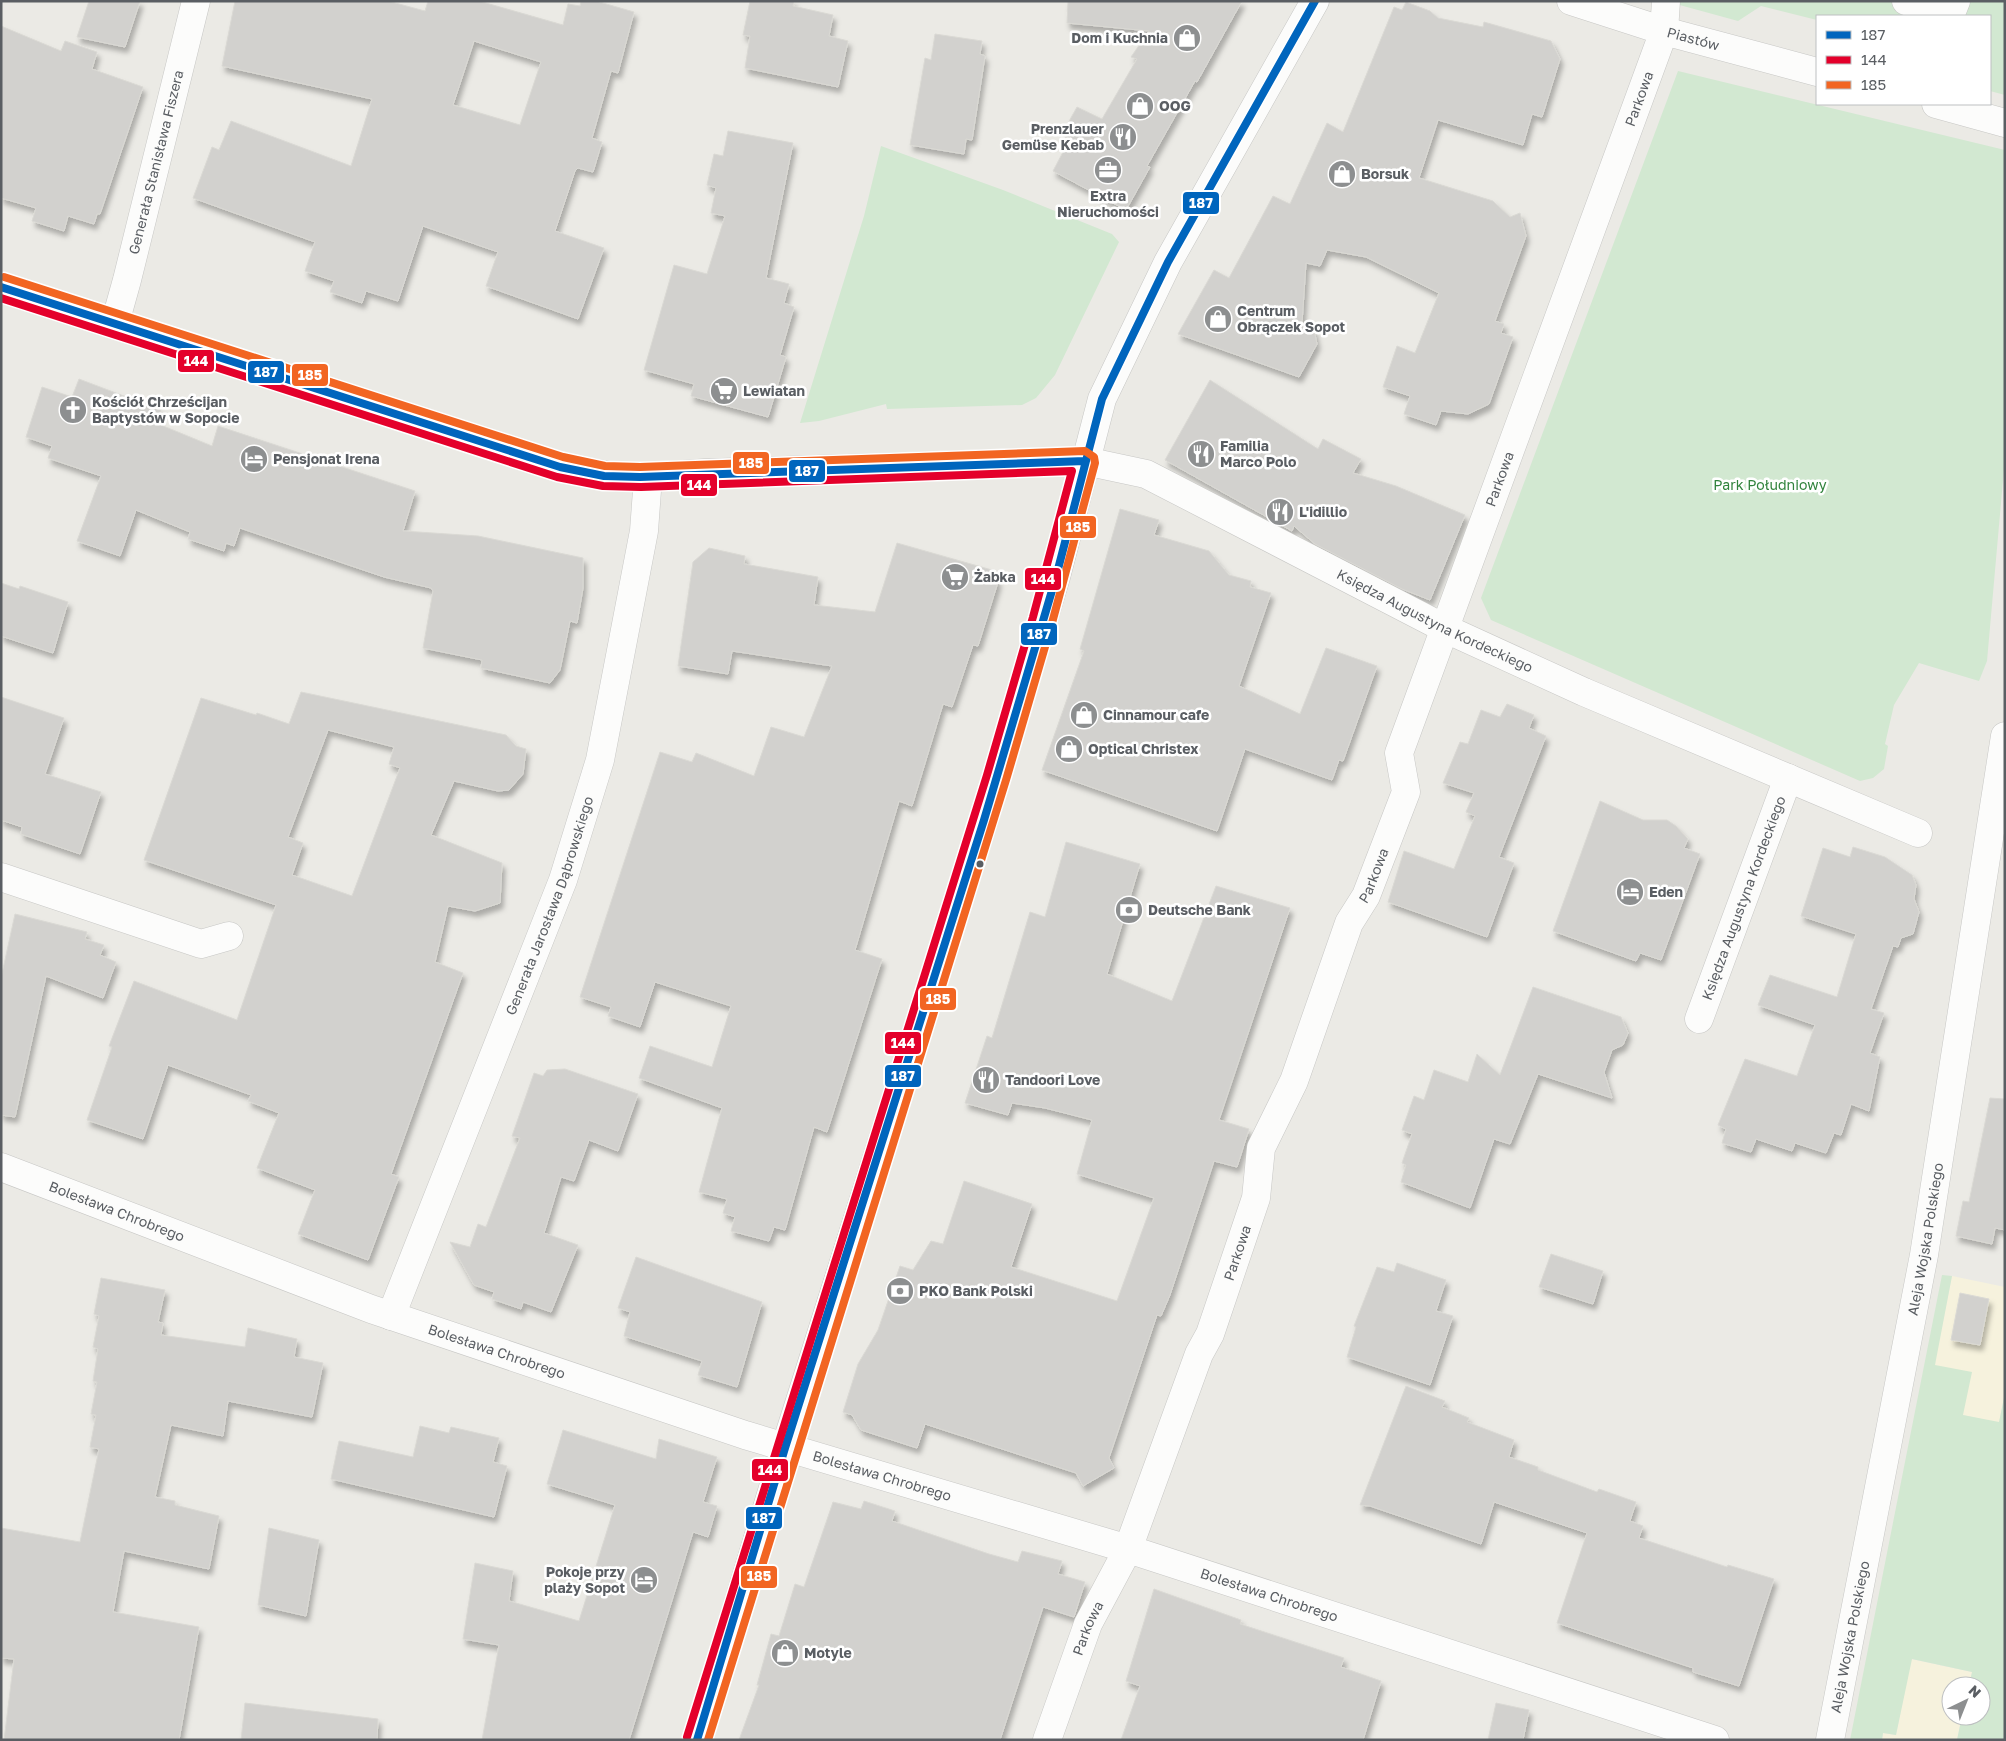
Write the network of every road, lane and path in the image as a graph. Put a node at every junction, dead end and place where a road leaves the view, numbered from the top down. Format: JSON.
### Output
{"nodes":[{"id":1,"x":196,"y":1,"type":"edge"},
{"id":2,"x":1315,"y":1,"type":"edge"},
{"id":3,"x":1571,"y":1,"type":"edge"},
{"id":4,"x":1666,"y":1,"type":"edge"},
{"id":5,"x":1956,"y":1,"type":"edge"},
{"id":6,"x":1928,"y":9,"type":"edge"},
{"id":7,"x":1664,"y":31,"type":"junction"},
{"id":8,"x":1816,"y":72,"type":"edge"},
{"id":9,"x":1942,"y":105,"type":"edge"},
{"id":10,"x":2005,"y":123,"type":"edge"},
{"id":11,"x":1,"y":287,"type":"edge"},
{"id":12,"x":115,"y":323,"type":"junction"},
{"id":13,"x":1085,"y":461,"type":"junction"},
{"id":14,"x":648,"y":477,"type":"junction"},
{"id":15,"x":1446,"y":629,"type":"junction"},
{"id":16,"x":2005,"y":736,"type":"edge"},
{"id":17,"x":1788,"y":778,"type":"junction"},
{"id":18,"x":1918,"y":833,"type":"dead end"},
{"id":19,"x":1,"y":877,"type":"edge"},
{"id":20,"x":229,"y":936,"type":"dead end"},
{"id":21,"x":1699,"y":1019,"type":"dead end"},
{"id":22,"x":1,"y":1166,"type":"edge"},
{"id":23,"x":392,"y":1316,"type":"junction"},
{"id":24,"x":785,"y":1448,"type":"junction"},
{"id":25,"x":1128,"y":1549,"type":"junction"},
{"id":26,"x":698,"y":1740,"type":"edge"},
{"id":27,"x":1047,"y":1740,"type":"edge"},
{"id":28,"x":1715,"y":1740,"type":"edge"},
{"id":29,"x":1830,"y":1740,"type":"edge"}],
"edges":[{"from":1,"to":12,"type":"street","name":"Generała Stanisława Fiszera"},
{"from":2,"to":13,"type":"street"},
{"from":3,"to":7,"type":"street","name":"Piastów"},
{"from":4,"to":7,"type":"street","name":"Parkowa"},
{"from":5,"to":6,"type":"street"},
{"from":7,"to":8,"type":"street","name":"Piastów"},
{"from":7,"to":15,"type":"street","name":"Parkowa"},
{"from":9,"to":10,"type":"street"},
{"from":11,"to":12,"type":"street","name":"Księdza Augustyna Kordeckiego"},
{"from":12,"to":14,"type":"street","name":"Księdza Augustyna Kordeckiego"},
{"from":13,"to":14,"type":"street","name":"Księdza Augustyna Kordeckiego"},
{"from":13,"to":15,"type":"street","name":"Księdza Augustyna Kordeckiego"},
{"from":13,"to":24,"type":"street"},
{"from":14,"to":23,"type":"street","name":"Generała Jarosława Dąbrowskiego"},
{"from":15,"to":17,"type":"street","name":"Księdza Augustyna Kordeckiego"},
{"from":15,"to":25,"type":"street","name":"Parkowa"},
{"from":16,"to":29,"type":"street","name":"Aleja Wojska Polskiego"},
{"from":17,"to":18,"type":"street","name":"Księdza Augustyna Kordeckiego"},
{"from":17,"to":21,"type":"street","name":"Księdza Augustyna Kordeckiego"},
{"from":19,"to":20,"type":"street"},
{"from":22,"to":23,"type":"street","name":"Bolesława Chrobrego"},
{"from":23,"to":24,"type":"street","name":"Bolesława Chrobrego"},
{"from":24,"to":25,"type":"street","name":"Bolesława Chrobrego"},
{"from":24,"to":26,"type":"street"},
{"from":25,"to":27,"type":"street","name":"Parkowa"},
{"from":25,"to":28,"type":"street","name":"Bolesława Chrobrego"}]}
